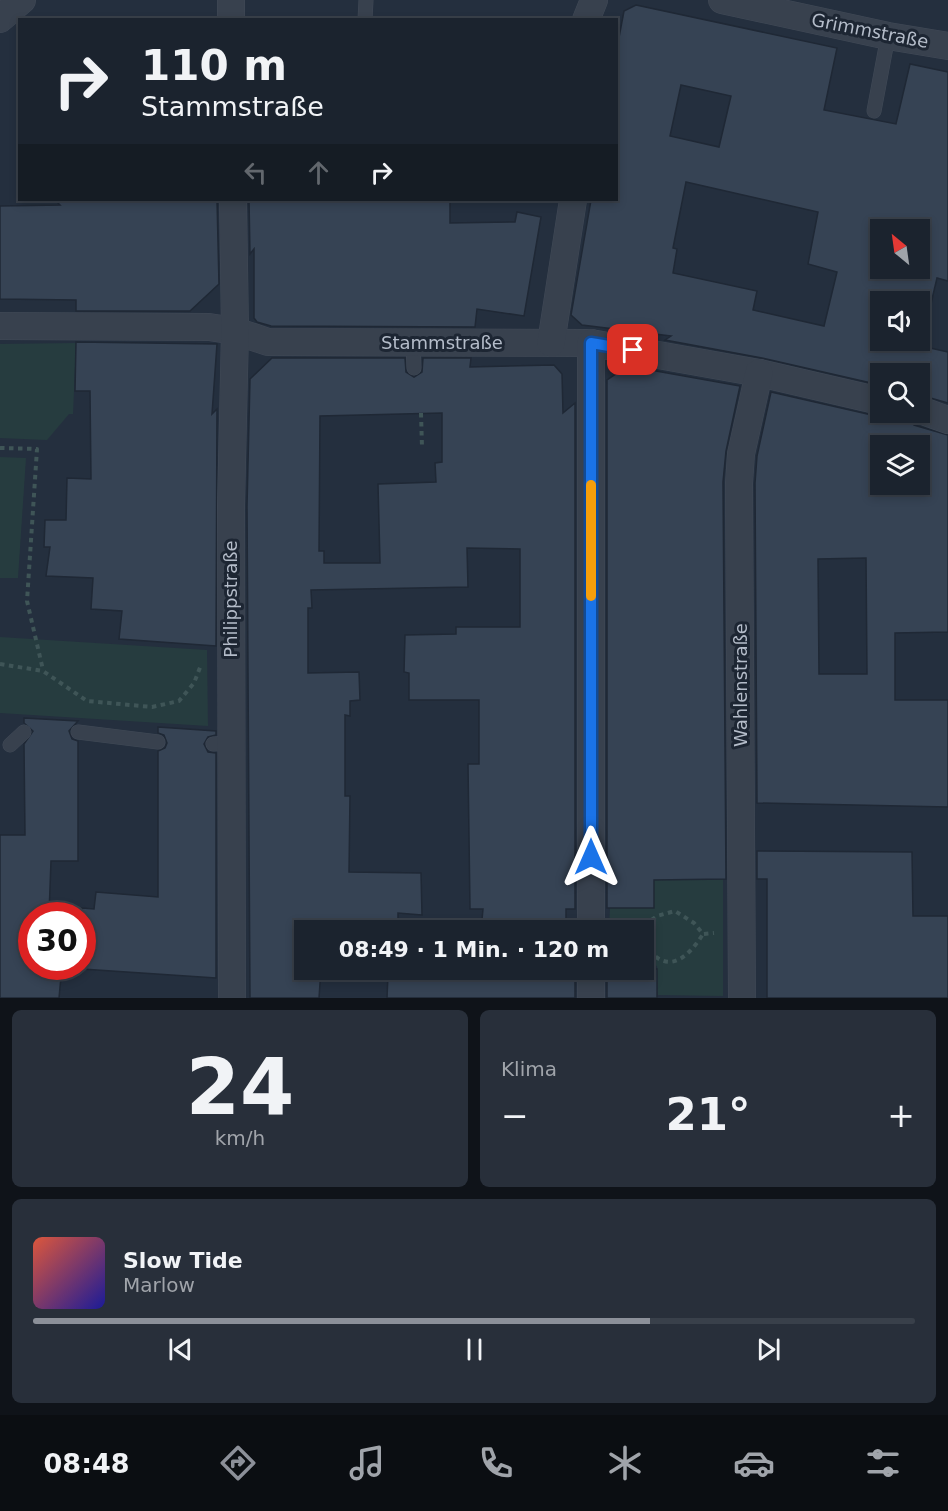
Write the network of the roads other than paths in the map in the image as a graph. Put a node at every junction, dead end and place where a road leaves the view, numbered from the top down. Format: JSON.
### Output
{"nodes":[{"id":1,"x":21,"y":0,"type":"edge"},
{"id":2,"x":231,"y":0,"type":"edge"},
{"id":3,"x":366,"y":0,"type":"edge"},
{"id":4,"x":594,"y":0,"type":"edge"},
{"id":5,"x":722,"y":0,"type":"edge"},
{"id":6,"x":231,"y":18,"type":"edge"},
{"id":7,"x":365,"y":18,"type":"edge"},
{"id":8,"x":587,"y":18,"type":"edge"},
{"id":9,"x":0,"y":19,"type":"edge"},
{"id":10,"x":888,"y":36,"type":"junction"},
{"id":11,"x":948,"y":46,"type":"edge"},
{"id":12,"x":874,"y":111,"type":"dead end"},
{"id":13,"x":233,"y":201,"type":"edge"},
{"id":14,"x":573,"y":201,"type":"edge"},
{"id":15,"x":0,"y":326,"type":"edge"},
{"id":16,"x":235,"y":331,"type":"junction"},
{"id":17,"x":551,"y":343,"type":"junction"},
{"id":18,"x":591,"y":343,"type":"junction"},
{"id":19,"x":759,"y":373,"type":"junction"},
{"id":20,"x":870,"y":399,"type":"edge"},
{"id":21,"x":930,"y":414,"type":"edge"},
{"id":22,"x":948,"y":420,"type":"edge"},
{"id":23,"x":24,"y":732,"type":"dead end"},
{"id":24,"x":78,"y":732,"type":"dead end"},
{"id":25,"x":158,"y":742,"type":"dead end"},
{"id":26,"x":10,"y":745,"type":"dead end"},
{"id":27,"x":591,"y":920,"type":"edge"},
{"id":28,"x":591,"y":980,"type":"edge"},
{"id":29,"x":232,"y":998,"type":"edge"},
{"id":30,"x":591,"y":998,"type":"edge"},
{"id":31,"x":742,"y":998,"type":"edge"}],
"edges":[{"from":1,"to":9,"type":"street"},
{"from":2,"to":6,"type":"street"},
{"from":3,"to":7,"type":"lane"},
{"from":4,"to":8,"type":"street"},
{"from":5,"to":10,"type":"street","name":"Grimmstraße"},
{"from":10,"to":11,"type":"street","name":"Grimmstraße"},
{"from":10,"to":12,"type":"lane"},
{"from":13,"to":16,"type":"street","name":"Philippstraße"},
{"from":14,"to":17,"type":"street"},
{"from":15,"to":16,"type":"street","name":"Stammstraße"},
{"from":16,"to":17,"type":"street","name":"Stammstraße"},
{"from":16,"to":29,"type":"street","name":"Philippstraße"},
{"from":17,"to":18,"type":"street","name":"Stammstraße"},
{"from":18,"to":19,"type":"street","name":"Stammstraße"},
{"from":18,"to":27,"type":"street"},
{"from":19,"to":20,"type":"street","name":"Stammstraße"},
{"from":19,"to":31,"type":"street","name":"Wahlenstraße"},
{"from":21,"to":22,"type":"street"},
{"from":23,"to":26,"type":"lane"},
{"from":24,"to":25,"type":"lane"},
{"from":28,"to":30,"type":"street"}]}
